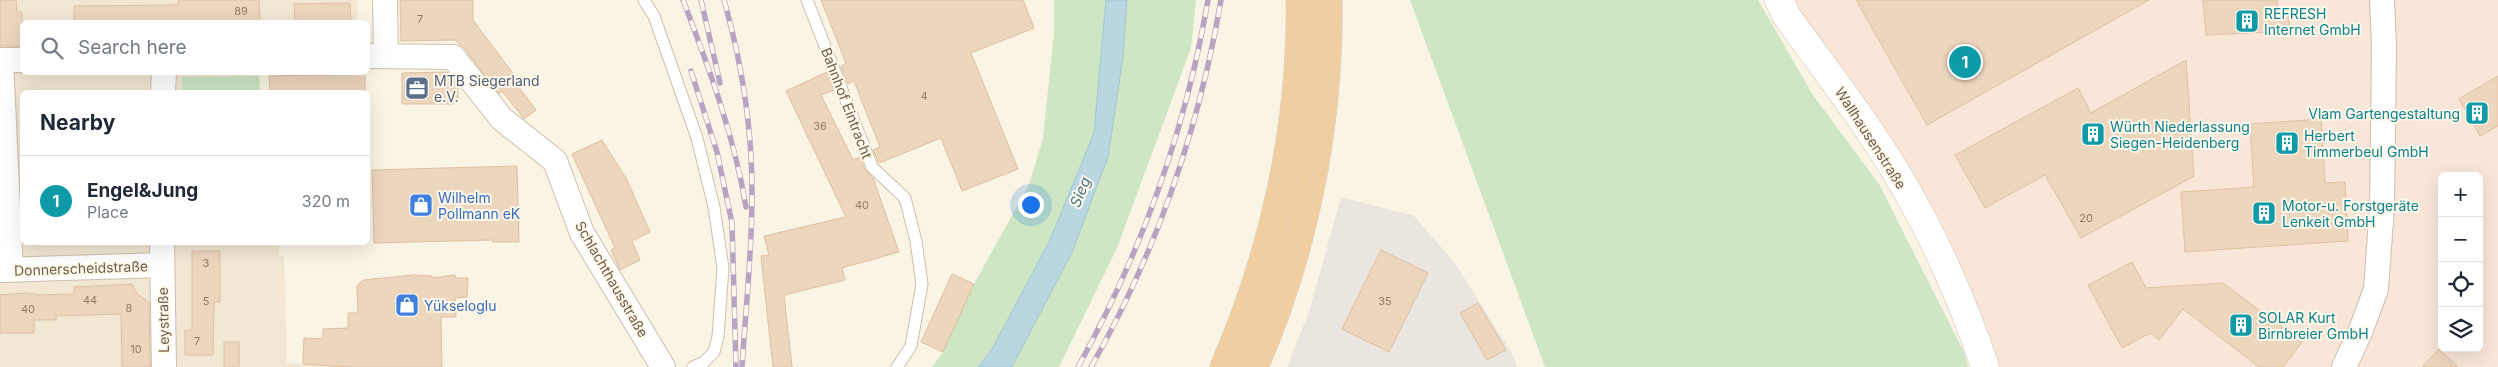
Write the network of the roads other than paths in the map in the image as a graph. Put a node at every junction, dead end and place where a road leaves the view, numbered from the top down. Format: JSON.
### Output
{"nodes":[{"id":1,"x":385,"y":0,"type":"edge"},
{"id":2,"x":644,"y":0,"type":"edge"},
{"id":3,"x":807,"y":0,"type":"edge"},
{"id":4,"x":1300,"y":0,"type":"edge"},
{"id":5,"x":1328,"y":0,"type":"edge"},
{"id":6,"x":1779,"y":0,"type":"edge"},
{"id":7,"x":2382,"y":0,"type":"edge"},
{"id":8,"x":377,"y":56,"type":"edge"},
{"id":9,"x":0,"y":60,"type":"edge"},
{"id":10,"x":20,"y":60,"type":"edge"},
{"id":11,"x":164,"y":75,"type":"edge"},
{"id":12,"x":164,"y":90,"type":"edge"},
{"id":13,"x":162,"y":254,"type":"edge"},
{"id":14,"x":6,"y":270,"type":"edge"},
{"id":15,"x":164,"y":367,"type":"edge"},
{"id":16,"x":663,"y":367,"type":"edge"},
{"id":17,"x":693,"y":367,"type":"edge"},
{"id":18,"x":897,"y":367,"type":"edge"},
{"id":19,"x":1224,"y":367,"type":"edge"},
{"id":20,"x":1254,"y":367,"type":"edge"},
{"id":21,"x":1985,"y":367,"type":"edge"},
{"id":22,"x":2344,"y":367,"type":"edge"}],
"edges":[{"from":1,"to":8,"type":"street","name":"Schlachthausstraße"},
{"from":2,"to":17,"type":"lane"},
{"from":3,"to":18,"type":"lane","name":"Bahnhof Eintracht"},
{"from":4,"to":19,"type":"highway"},
{"from":5,"to":20,"type":"highway"},
{"from":6,"to":21,"type":"street","name":"Wallhausenstraße"},
{"from":7,"to":22,"type":"street"},
{"from":8,"to":16,"type":"street","name":"Schlachthausstraße"},
{"from":9,"to":10,"type":"street"},
{"from":9,"to":14,"type":"street"},
{"from":11,"to":12,"type":"street"},
{"from":13,"to":14,"type":"street","name":"Donnerscheidstraße"},
{"from":13,"to":15,"type":"street","name":"Leystraße"}]}
